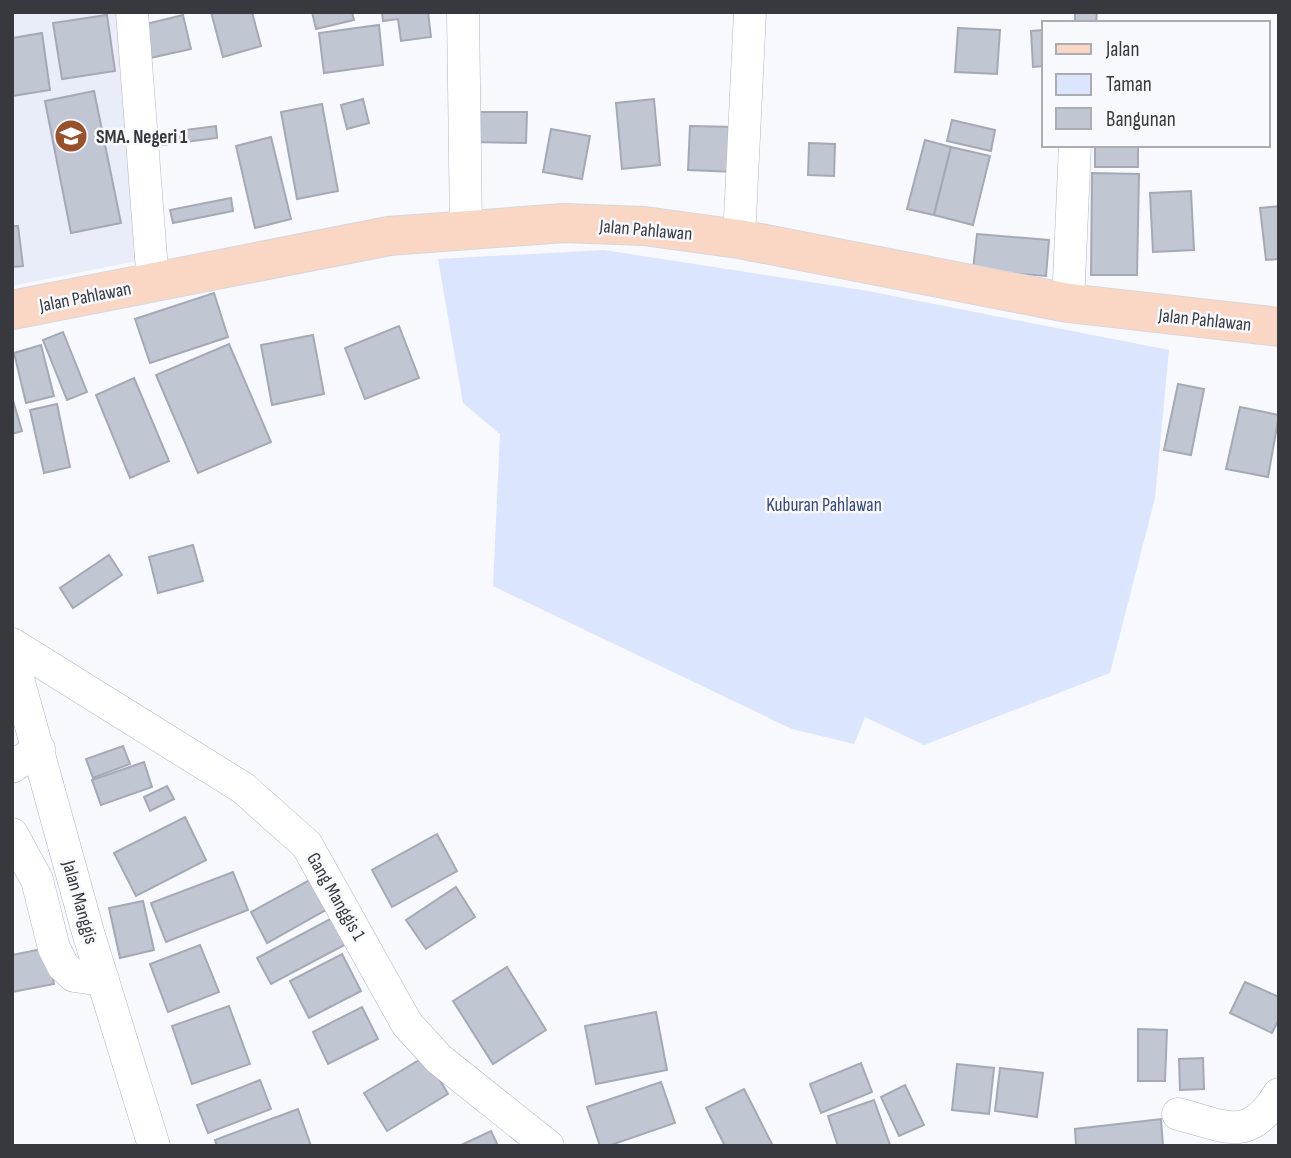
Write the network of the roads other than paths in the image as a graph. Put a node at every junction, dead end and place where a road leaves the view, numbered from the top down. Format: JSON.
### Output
{"nodes":[{"id":1,"x":132,"y":12,"type":"edge"},
{"id":2,"x":463,"y":12,"type":"edge"},
{"id":3,"x":750,"y":12,"type":"edge"},
{"id":4,"x":1075,"y":147,"type":"edge"},
{"id":5,"x":466,"y":229,"type":"junction"},
{"id":6,"x":739,"y":239,"type":"junction"},
{"id":7,"x":153,"y":283,"type":"junction"},
{"id":8,"x":1068,"y":303,"type":"junction"},
{"id":9,"x":12,"y":310,"type":"edge"},
{"id":10,"x":1279,"y":327,"type":"edge"},
{"id":11,"x":12,"y":644,"type":"edge"},
{"id":12,"x":12,"y":657,"type":"edge"},
{"id":13,"x":39,"y":749,"type":"junction"},
{"id":14,"x":12,"y":767,"type":"edge"},
{"id":15,"x":12,"y":834,"type":"edge"},
{"id":16,"x":103,"y":980,"type":"junction"},
{"id":17,"x":1279,"y":1094,"type":"edge"},
{"id":18,"x":1178,"y":1114,"type":"dead end"},
{"id":19,"x":154,"y":1146,"type":"edge"},
{"id":20,"x":548,"y":1146,"type":"edge"}],
"edges":[{"from":1,"to":7,"type":"street"},
{"from":2,"to":5,"type":"street"},
{"from":3,"to":6,"type":"street"},
{"from":4,"to":8,"type":"street"},
{"from":5,"to":6,"type":"main road","name":"Jalan Pahlawan"},
{"from":5,"to":7,"type":"main road","name":"Jalan Pahlawan"},
{"from":6,"to":8,"type":"main road","name":"Jalan Pahlawan"},
{"from":7,"to":9,"type":"main road","name":"Jalan Pahlawan"},
{"from":8,"to":10,"type":"main road","name":"Jalan Pahlawan"},
{"from":11,"to":20,"type":"street","name":"Gang Manggis 1"},
{"from":12,"to":13,"type":"street","name":"Jalan Manggis"},
{"from":13,"to":14,"type":"street"},
{"from":13,"to":16,"type":"street","name":"Jalan Manggis"},
{"from":15,"to":16,"type":"street"},
{"from":16,"to":19,"type":"street","name":"Jalan Manggis"},
{"from":17,"to":18,"type":"street"}]}
